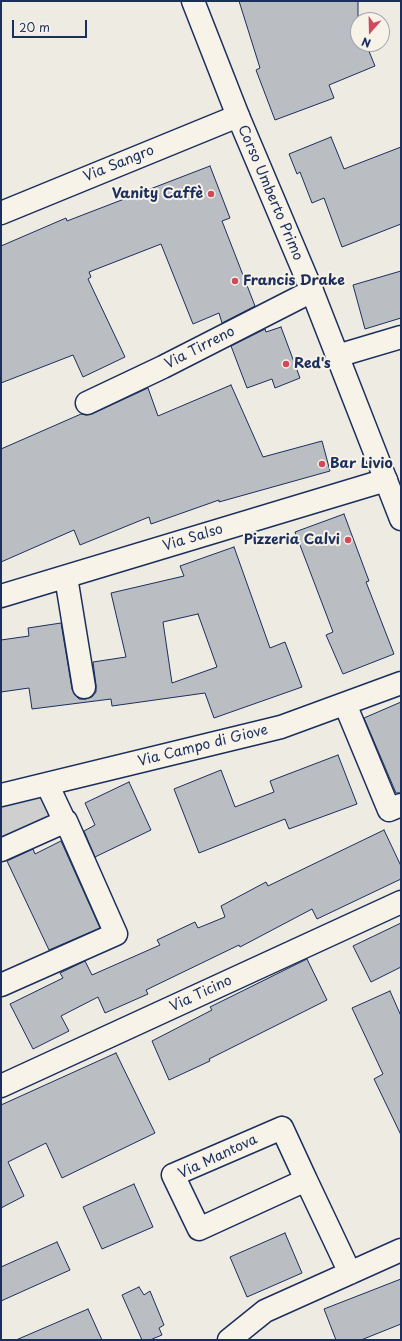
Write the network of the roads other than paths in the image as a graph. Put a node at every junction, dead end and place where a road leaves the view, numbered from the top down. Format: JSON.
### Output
{"nodes":[{"id":1,"x":193,"y":1,"type":"edge"},
{"id":2,"x":238,"y":116,"type":"junction"},
{"id":3,"x":1,"y":213,"type":"edge"},
{"id":4,"x":312,"y":291,"type":"junction"},
{"id":5,"x":401,"y":337,"type":"edge"},
{"id":6,"x":337,"y":356,"type":"junction"},
{"id":7,"x":87,"y":403,"type":"dead end"},
{"id":8,"x":386,"y":480,"type":"junction"},
{"id":9,"x":399,"y":510,"type":"edge"},
{"id":10,"x":66,"y":577,"type":"junction"},
{"id":11,"x":1,"y":596,"type":"edge"},
{"id":12,"x":401,"y":683,"type":"edge"},
{"id":13,"x":84,"y":687,"type":"dead end"},
{"id":14,"x":344,"y":704,"type":"junction"},
{"id":15,"x":47,"y":784,"type":"junction"},
{"id":16,"x":1,"y":795,"type":"edge"},
{"id":17,"x":401,"y":805,"type":"edge"},
{"id":18,"x":66,"y":821,"type":"junction"},
{"id":19,"x":1,"y":850,"type":"edge"},
{"id":20,"x":401,"y":902,"type":"edge"},
{"id":21,"x":1,"y":985,"type":"edge"},
{"id":22,"x":1,"y":1086,"type":"edge"},
{"id":23,"x":306,"y":1180,"type":"junction"},
{"id":24,"x":401,"y":1250,"type":"edge"},
{"id":25,"x":350,"y":1273,"type":"junction"},
{"id":26,"x":229,"y":1340,"type":"edge"}],
"edges":[{"from":1,"to":2,"type":"street","name":"Corso Umberto Primo"},
{"from":2,"to":3,"type":"street","name":"Via Sangro"},
{"from":2,"to":4,"type":"street","name":"Corso Umberto Primo"},
{"from":4,"to":6,"type":"street","name":"Corso Umberto Primo"},
{"from":4,"to":7,"type":"street","name":"Via Tirreno"},
{"from":5,"to":6,"type":"street"},
{"from":6,"to":8,"type":"street","name":"Corso Umberto Primo"},
{"from":8,"to":9,"type":"street","name":"Corso Umberto Primo"},
{"from":8,"to":10,"type":"street","name":"Via Salso"},
{"from":10,"to":11,"type":"street","name":"Via Salso"},
{"from":10,"to":13,"type":"street"},
{"from":12,"to":14,"type":"street","name":"Via Campo di Giove"},
{"from":14,"to":15,"type":"street","name":"Via Campo di Giove"},
{"from":14,"to":17,"type":"street"},
{"from":15,"to":16,"type":"street","name":"Via Campo di Giove"},
{"from":15,"to":18,"type":"street"},
{"from":18,"to":19,"type":"street"},
{"from":18,"to":21,"type":"street"},
{"from":20,"to":22,"type":"street","name":"Via Ticino"},
{"from":23,"to":23,"type":"street","name":"Via Mantova"},
{"from":23,"to":25,"type":"street","name":"Via Mantova"},
{"from":24,"to":25,"type":"street"},
{"from":25,"to":26,"type":"street"}]}
